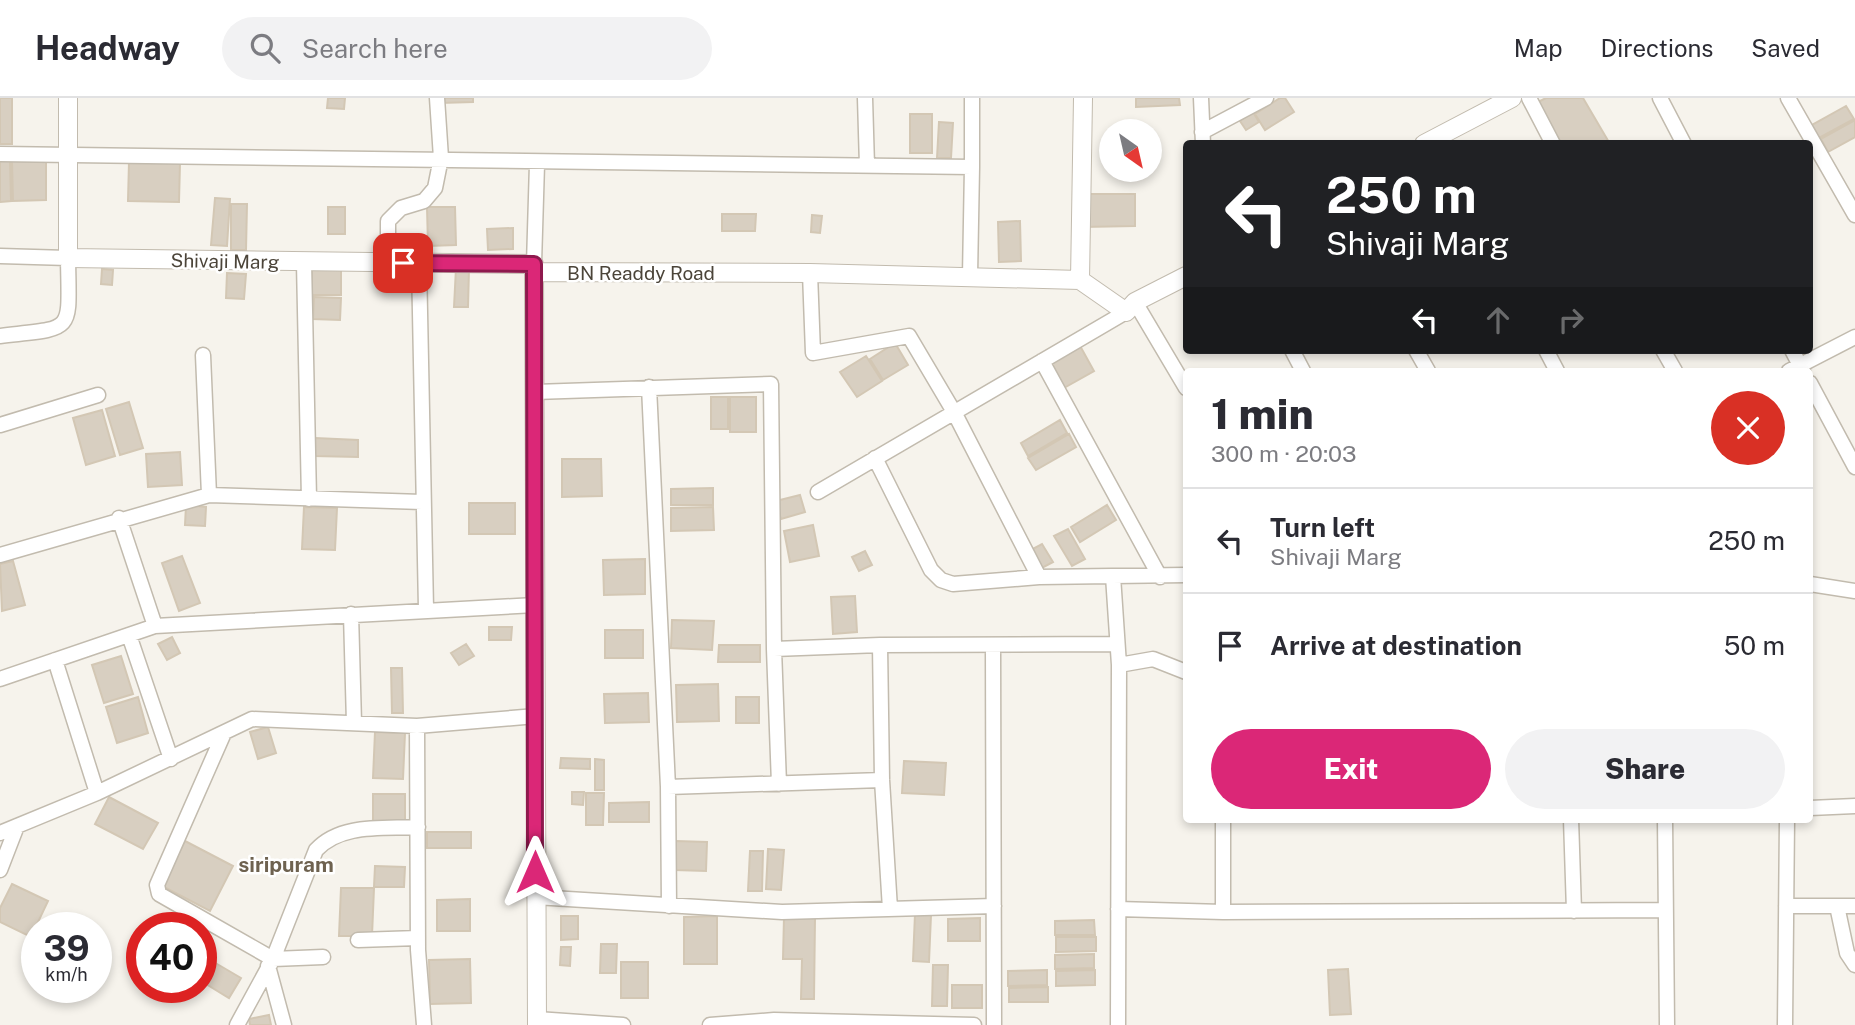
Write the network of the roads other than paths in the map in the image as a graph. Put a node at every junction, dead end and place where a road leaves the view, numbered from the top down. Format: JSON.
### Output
{"nodes":[{"id":1,"x":68,"y":98,"type":"edge"},
{"id":2,"x":437,"y":98,"type":"edge"},
{"id":3,"x":865,"y":98,"type":"edge"},
{"id":4,"x":972,"y":98,"type":"edge"},
{"id":5,"x":1083,"y":98,"type":"edge"},
{"id":6,"x":1201,"y":98,"type":"edge"},
{"id":7,"x":1265,"y":98,"type":"edge"},
{"id":8,"x":1512,"y":98,"type":"edge"},
{"id":9,"x":1529,"y":98,"type":"edge"},
{"id":10,"x":1660,"y":98,"type":"edge"},
{"id":11,"x":1788,"y":98,"type":"edge"},
{"id":12,"x":1202,"y":138,"type":"edge"},
{"id":13,"x":1434,"y":140,"type":"edge"},
{"id":14,"x":1551,"y":140,"type":"edge"},
{"id":15,"x":1682,"y":140,"type":"edge"},
{"id":16,"x":1812,"y":140,"type":"edge"},
{"id":17,"x":1813,"y":142,"type":"edge"},
{"id":18,"x":0,"y":154,"type":"edge"},
{"id":19,"x":68,"y":155,"type":"junction"},
{"id":20,"x":441,"y":158,"type":"junction"},
{"id":21,"x":537,"y":164,"type":"junction"},
{"id":22,"x":867,"y":166,"type":"junction"},
{"id":23,"x":972,"y":167,"type":"junction"},
{"id":24,"x":1855,"y":215,"type":"edge"},
{"id":25,"x":0,"y":256,"type":"edge"},
{"id":26,"x":68,"y":258,"type":"junction"},
{"id":27,"x":388,"y":262,"type":"junction"},
{"id":28,"x":304,"y":263,"type":"junction"},
{"id":29,"x":419,"y":263,"type":"junction"},
{"id":30,"x":534,"y":268,"type":"junction"},
{"id":31,"x":810,"y":273,"type":"junction"},
{"id":32,"x":970,"y":276,"type":"junction"},
{"id":33,"x":1183,"y":278,"type":"edge"},
{"id":34,"x":1080,"y":280,"type":"junction"},
{"id":35,"x":1130,"y":307,"type":"junction"},
{"id":36,"x":0,"y":336,"type":"edge"},
{"id":37,"x":1855,"y":337,"type":"edge"},
{"id":38,"x":203,"y":355,"type":"dead end"},
{"id":39,"x":1042,"y":361,"type":"junction"},
{"id":40,"x":1799,"y":368,"type":"edge"},
{"id":41,"x":1183,"y":384,"type":"edge"},
{"id":42,"x":649,"y":387,"type":"junction"},
{"id":43,"x":1813,"y":389,"type":"edge"},
{"id":44,"x":534,"y":392,"type":"junction"},
{"id":45,"x":98,"y":395,"type":"dead end"},
{"id":46,"x":954,"y":412,"type":"junction"},
{"id":47,"x":0,"y":425,"type":"edge"},
{"id":48,"x":875,"y":458,"type":"junction"},
{"id":49,"x":1855,"y":467,"type":"edge"},
{"id":50,"x":818,"y":492,"type":"dead end"},
{"id":51,"x":209,"y":495,"type":"junction"},
{"id":52,"x":309,"y":499,"type":"junction"},
{"id":53,"x":422,"y":502,"type":"junction"},
{"id":54,"x":119,"y":518,"type":"junction"},
{"id":55,"x":0,"y":555,"type":"edge"},
{"id":56,"x":1183,"y":575,"type":"edge"},
{"id":57,"x":1113,"y":576,"type":"junction"},
{"id":58,"x":1039,"y":577,"type":"junction"},
{"id":59,"x":1160,"y":577,"type":"junction"},
{"id":60,"x":1813,"y":584,"type":"edge"},
{"id":61,"x":1855,"y":591,"type":"edge"},
{"id":62,"x":535,"y":605,"type":"junction"},
{"id":63,"x":426,"y":609,"type":"junction"},
{"id":64,"x":351,"y":614,"type":"junction"},
{"id":65,"x":155,"y":626,"type":"junction"},
{"id":66,"x":129,"y":635,"type":"junction"},
{"id":67,"x":1116,"y":644,"type":"junction"},
{"id":68,"x":880,"y":645,"type":"junction"},
{"id":69,"x":993,"y":646,"type":"junction"},
{"id":70,"x":774,"y":649,"type":"junction"},
{"id":71,"x":55,"y":660,"type":"junction"},
{"id":72,"x":1119,"y":665,"type":"junction"},
{"id":73,"x":1183,"y":671,"type":"edge"},
{"id":74,"x":0,"y":678,"type":"edge"},
{"id":75,"x":536,"y":716,"type":"junction"},
{"id":76,"x":355,"y":723,"type":"junction"},
{"id":77,"x":417,"y":726,"type":"junction"},
{"id":78,"x":224,"y":733,"type":"junction"},
{"id":79,"x":171,"y":759,"type":"junction"},
{"id":80,"x":881,"y":780,"type":"junction"},
{"id":81,"x":779,"y":784,"type":"junction"},
{"id":82,"x":668,"y":787,"type":"junction"},
{"id":83,"x":97,"y":793,"type":"junction"},
{"id":84,"x":1855,"y":806,"type":"edge"},
{"id":85,"x":1813,"y":808,"type":"edge"},
{"id":86,"x":1223,"y":823,"type":"edge"},
{"id":87,"x":1572,"y":823,"type":"edge"},
{"id":88,"x":1665,"y":823,"type":"edge"},
{"id":89,"x":1787,"y":823,"type":"edge"},
{"id":90,"x":17,"y":826,"type":"junction"},
{"id":91,"x":418,"y":827,"type":"junction"},
{"id":92,"x":0,"y":833,"type":"edge"},
{"id":93,"x":0,"y":870,"type":"edge"},
{"id":94,"x":535,"y":897,"type":"junction"},
{"id":95,"x":669,"y":906,"type":"junction"},
{"id":96,"x":994,"y":906,"type":"junction"},
{"id":97,"x":1786,"y":906,"type":"junction"},
{"id":98,"x":1837,"y":906,"type":"junction"},
{"id":99,"x":1855,"y":906,"type":"edge"},
{"id":100,"x":890,"y":909,"type":"junction"},
{"id":101,"x":1118,"y":909,"type":"junction"},
{"id":102,"x":1664,"y":910,"type":"junction"},
{"id":103,"x":1574,"y":911,"type":"junction"},
{"id":104,"x":1223,"y":912,"type":"junction"},
{"id":105,"x":418,"y":938,"type":"junction"},
{"id":106,"x":358,"y":940,"type":"dead end"},
{"id":107,"x":323,"y":957,"type":"dead end"},
{"id":108,"x":270,"y":963,"type":"junction"},
{"id":109,"x":1855,"y":965,"type":"edge"},
{"id":110,"x":537,"y":1022,"type":"edge"},
{"id":111,"x":237,"y":1025,"type":"edge"},
{"id":112,"x":284,"y":1025,"type":"edge"},
{"id":113,"x":424,"y":1025,"type":"edge"},
{"id":114,"x":623,"y":1025,"type":"edge"},
{"id":115,"x":710,"y":1025,"type":"edge"},
{"id":116,"x":974,"y":1025,"type":"edge"},
{"id":117,"x":994,"y":1025,"type":"edge"},
{"id":118,"x":1118,"y":1025,"type":"edge"},
{"id":119,"x":1667,"y":1025,"type":"edge"},
{"id":120,"x":1785,"y":1025,"type":"edge"}],
"edges":[{"from":1,"to":19,"type":"street"},
{"from":2,"to":20,"type":"street"},
{"from":3,"to":22,"type":"street"},
{"from":4,"to":23,"type":"street"},
{"from":5,"to":34,"type":"street"},
{"from":6,"to":12,"type":"street"},
{"from":7,"to":12,"type":"street"},
{"from":8,"to":13,"type":"street"},
{"from":9,"to":14,"type":"street"},
{"from":10,"to":15,"type":"street"},
{"from":11,"to":16,"type":"street"},
{"from":17,"to":24,"type":"street"},
{"from":18,"to":19,"type":"street"},
{"from":19,"to":20,"type":"street"},
{"from":19,"to":26,"type":"street"},
{"from":20,"to":21,"type":"street"},
{"from":20,"to":27,"type":"street"},
{"from":21,"to":22,"type":"street"},
{"from":21,"to":30,"type":"street"},
{"from":22,"to":23,"type":"street"},
{"from":23,"to":32,"type":"street"},
{"from":25,"to":26,"type":"street"},
{"from":26,"to":28,"type":"street","name":"Shivaji Marg"},
{"from":26,"to":36,"type":"street"},
{"from":27,"to":28,"type":"street","name":"Shivaji Marg"},
{"from":27,"to":29,"type":"street","name":"Shivaji Marg"},
{"from":28,"to":52,"type":"street"},
{"from":29,"to":30,"type":"street","name":"Shivaji Marg"},
{"from":29,"to":53,"type":"street"},
{"from":30,"to":31,"type":"street","name":"BN Readdy Road"},
{"from":30,"to":44,"type":"street"},
{"from":31,"to":32,"type":"street","name":"BN Readdy Road"},
{"from":31,"to":46,"type":"street"},
{"from":32,"to":34,"type":"street","name":"BN Readdy Road"},
{"from":33,"to":35,"type":"street"},
{"from":34,"to":35,"type":"street"},
{"from":35,"to":39,"type":"street"},
{"from":35,"to":41,"type":"street"},
{"from":37,"to":40,"type":"street"},
{"from":38,"to":51,"type":"street"},
{"from":39,"to":46,"type":"street"},
{"from":39,"to":59,"type":"street"},
{"from":42,"to":44,"type":"street"},
{"from":42,"to":70,"type":"street"},
{"from":42,"to":82,"type":"street"},
{"from":43,"to":49,"type":"street"},
{"from":44,"to":62,"type":"street"},
{"from":45,"to":47,"type":"street"},
{"from":46,"to":48,"type":"street"},
{"from":46,"to":58,"type":"street"},
{"from":48,"to":50,"type":"street"},
{"from":48,"to":58,"type":"street"},
{"from":51,"to":52,"type":"street"},
{"from":51,"to":54,"type":"street"},
{"from":52,"to":53,"type":"street"},
{"from":53,"to":63,"type":"street"},
{"from":54,"to":55,"type":"street"},
{"from":54,"to":65,"type":"street"},
{"from":56,"to":59,"type":"street"},
{"from":57,"to":58,"type":"street"},
{"from":57,"to":59,"type":"street"},
{"from":57,"to":67,"type":"street"},
{"from":60,"to":61,"type":"street"},
{"from":62,"to":63,"type":"street"},
{"from":62,"to":75,"type":"street"},
{"from":63,"to":64,"type":"street"},
{"from":64,"to":65,"type":"street"},
{"from":64,"to":76,"type":"street"},
{"from":65,"to":66,"type":"street"},
{"from":66,"to":71,"type":"street"},
{"from":66,"to":79,"type":"street"},
{"from":67,"to":69,"type":"street"},
{"from":67,"to":72,"type":"street"},
{"from":68,"to":69,"type":"street"},
{"from":68,"to":70,"type":"street"},
{"from":68,"to":80,"type":"street"},
{"from":69,"to":96,"type":"street"},
{"from":70,"to":81,"type":"street"},
{"from":71,"to":74,"type":"street"},
{"from":71,"to":83,"type":"street"},
{"from":72,"to":73,"type":"street"},
{"from":72,"to":101,"type":"street"},
{"from":75,"to":77,"type":"street"},
{"from":75,"to":94,"type":"street"},
{"from":76,"to":77,"type":"street"},
{"from":76,"to":78,"type":"street"},
{"from":77,"to":91,"type":"street"},
{"from":78,"to":79,"type":"street"},
{"from":78,"to":108,"type":"street"},
{"from":79,"to":83,"type":"street"},
{"from":80,"to":81,"type":"street"},
{"from":80,"to":100,"type":"street"},
{"from":81,"to":82,"type":"street"},
{"from":82,"to":95,"type":"street"},
{"from":83,"to":90,"type":"street"},
{"from":84,"to":85,"type":"street"},
{"from":86,"to":104,"type":"street"},
{"from":87,"to":103,"type":"street"},
{"from":88,"to":102,"type":"street"},
{"from":89,"to":97,"type":"street"},
{"from":90,"to":92,"type":"street"},
{"from":90,"to":93,"type":"street"},
{"from":91,"to":105,"type":"street"},
{"from":91,"to":108,"type":"street"},
{"from":94,"to":95,"type":"street"},
{"from":94,"to":110,"type":"street"},
{"from":95,"to":100,"type":"street"},
{"from":96,"to":100,"type":"street"},
{"from":96,"to":117,"type":"street"},
{"from":97,"to":98,"type":"street"},
{"from":97,"to":120,"type":"street"},
{"from":98,"to":99,"type":"street"},
{"from":98,"to":109,"type":"street"},
{"from":101,"to":104,"type":"street"},
{"from":101,"to":118,"type":"street"},
{"from":102,"to":103,"type":"street"},
{"from":102,"to":119,"type":"street"},
{"from":103,"to":104,"type":"street"},
{"from":105,"to":106,"type":"street"},
{"from":105,"to":113,"type":"street"},
{"from":107,"to":108,"type":"street"},
{"from":108,"to":111,"type":"street"},
{"from":108,"to":112,"type":"street"},
{"from":110,"to":114,"type":"street"},
{"from":115,"to":116,"type":"street"}]}
